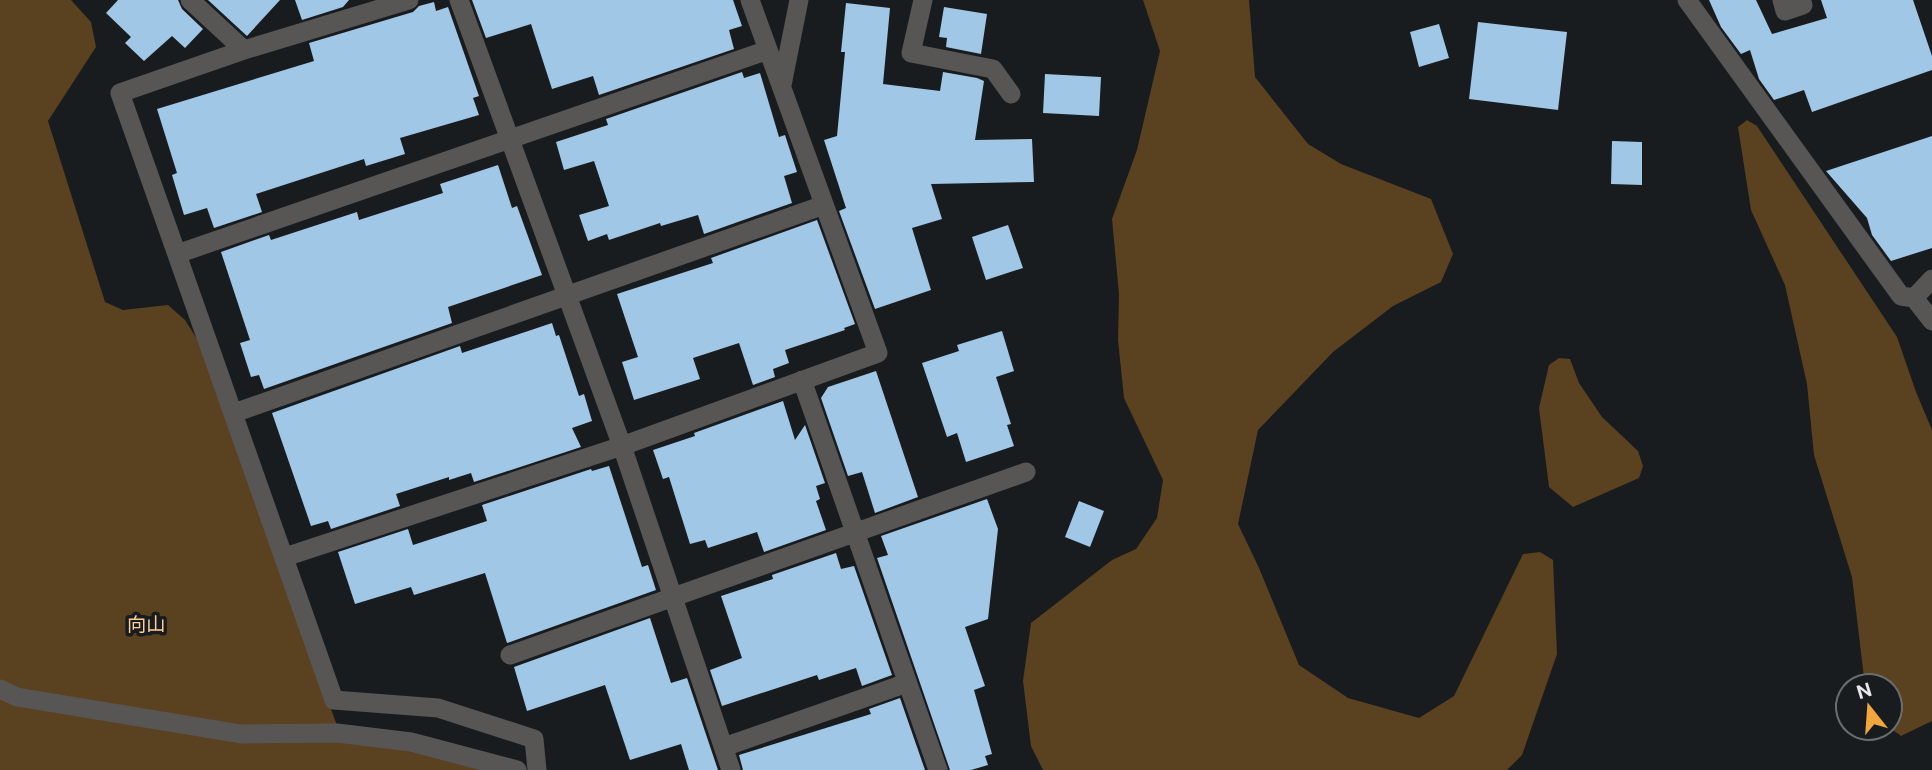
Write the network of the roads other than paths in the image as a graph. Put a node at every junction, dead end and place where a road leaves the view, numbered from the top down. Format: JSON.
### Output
{"nodes":[{"id":1,"x":190,"y":0,"type":"edge"},
{"id":2,"x":410,"y":0,"type":"edge"},
{"id":3,"x":459,"y":0,"type":"edge"},
{"id":4,"x":750,"y":0,"type":"edge"},
{"id":5,"x":800,"y":0,"type":"edge"},
{"id":6,"x":923,"y":0,"type":"edge"},
{"id":7,"x":1687,"y":0,"type":"edge"},
{"id":8,"x":1782,"y":0,"type":"edge"},
{"id":9,"x":1803,"y":5,"type":"dead end"},
{"id":10,"x":244,"y":50,"type":"junction"},
{"id":11,"x":768,"y":50,"type":"junction"},
{"id":12,"x":781,"y":87,"type":"junction"},
{"id":13,"x":1011,"y":94,"type":"dead end"},
{"id":14,"x":510,"y":140,"type":"junction"},
{"id":15,"x":824,"y":205,"type":"junction"},
{"id":16,"x":177,"y":254,"type":"junction"},
{"id":17,"x":1932,"y":279,"type":"edge"},
{"id":18,"x":567,"y":296,"type":"junction"},
{"id":19,"x":1914,"y":298,"type":"junction"},
{"id":20,"x":1932,"y":321,"type":"edge"},
{"id":21,"x":802,"y":380,"type":"junction"},
{"id":22,"x":234,"y":413,"type":"junction"},
{"id":23,"x":622,"y":446,"type":"junction"},
{"id":24,"x":1026,"y":471,"type":"dead end"},
{"id":25,"x":855,"y":532,"type":"junction"},
{"id":26,"x":285,"y":557,"type":"junction"},
{"id":27,"x":674,"y":599,"type":"junction"},
{"id":28,"x":510,"y":655,"type":"dead end"},
{"id":29,"x":908,"y":682,"type":"junction"},
{"id":30,"x":0,"y":689,"type":"edge"},
{"id":31,"x":724,"y":747,"type":"junction"},
{"id":32,"x":517,"y":770,"type":"edge"},
{"id":33,"x":537,"y":770,"type":"edge"},
{"id":34,"x":731,"y":770,"type":"edge"},
{"id":35,"x":938,"y":770,"type":"edge"}],
"edges":[{"from":1,"to":10,"type":"street"},
{"from":2,"to":10,"type":"street"},
{"from":3,"to":14,"type":"street"},
{"from":4,"to":11,"type":"street"},
{"from":5,"to":12,"type":"street"},
{"from":6,"to":13,"type":"street"},
{"from":7,"to":19,"type":"street"},
{"from":8,"to":9,"type":"street"},
{"from":10,"to":16,"type":"street"},
{"from":11,"to":12,"type":"street"},
{"from":11,"to":14,"type":"street"},
{"from":12,"to":15,"type":"street"},
{"from":14,"to":16,"type":"street"},
{"from":14,"to":18,"type":"street"},
{"from":15,"to":18,"type":"street"},
{"from":15,"to":21,"type":"street"},
{"from":16,"to":22,"type":"street"},
{"from":17,"to":19,"type":"street"},
{"from":18,"to":22,"type":"street"},
{"from":18,"to":23,"type":"street"},
{"from":19,"to":20,"type":"street"},
{"from":21,"to":23,"type":"street"},
{"from":21,"to":25,"type":"street"},
{"from":22,"to":26,"type":"street"},
{"from":23,"to":26,"type":"street"},
{"from":23,"to":27,"type":"street"},
{"from":24,"to":25,"type":"street"},
{"from":25,"to":27,"type":"street"},
{"from":25,"to":29,"type":"street"},
{"from":26,"to":33,"type":"street"},
{"from":27,"to":28,"type":"street"},
{"from":27,"to":31,"type":"street"},
{"from":29,"to":31,"type":"street"},
{"from":29,"to":35,"type":"street"},
{"from":30,"to":32,"type":"street"},
{"from":31,"to":34,"type":"street"}]}
